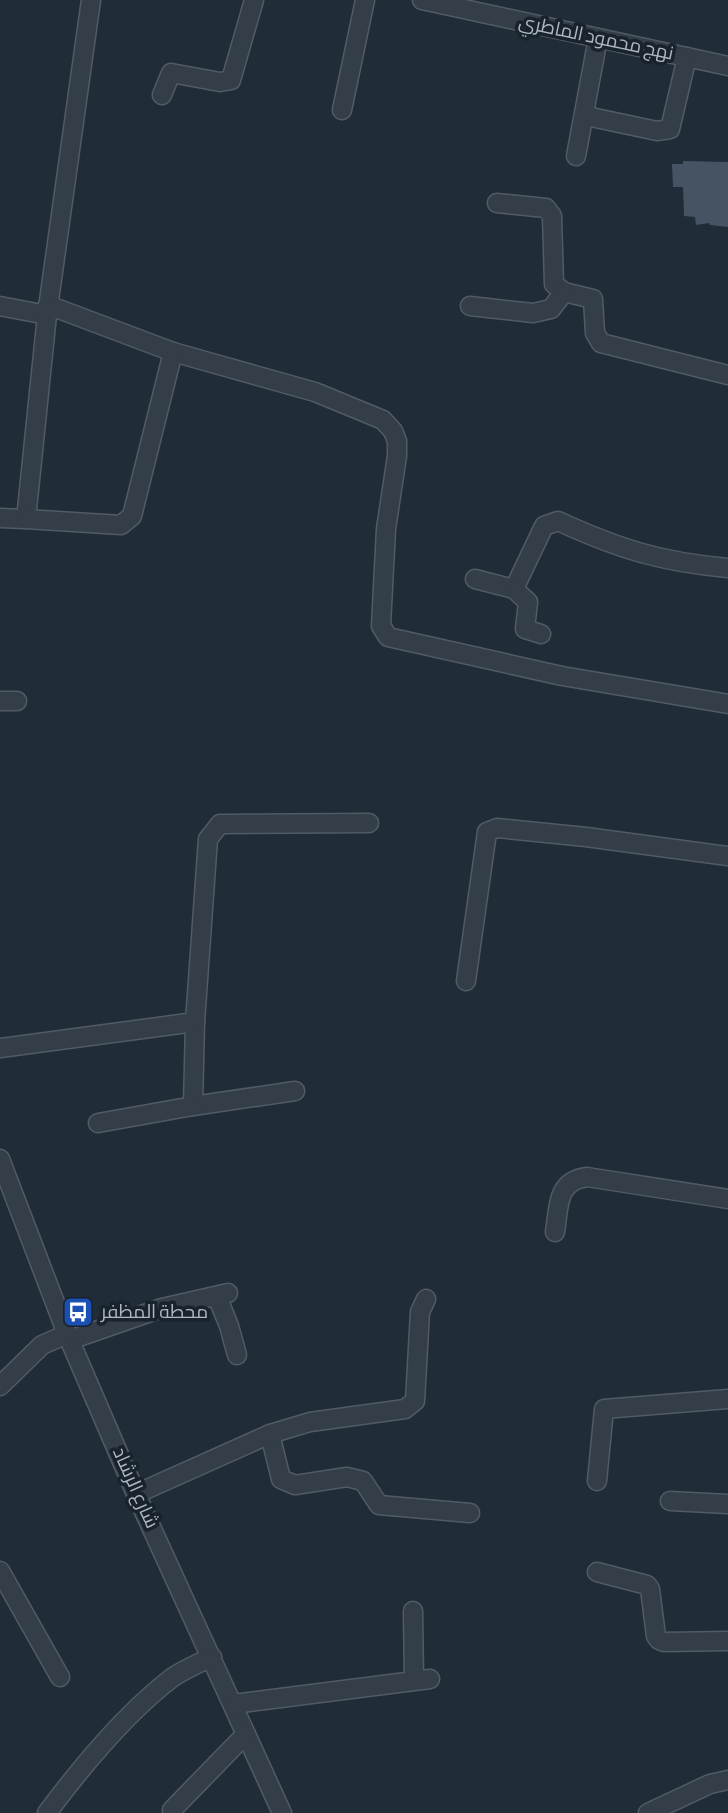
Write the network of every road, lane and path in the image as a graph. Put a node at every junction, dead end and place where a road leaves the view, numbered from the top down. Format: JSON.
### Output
{"nodes":[{"id":1,"x":91,"y":0,"type":"edge"},
{"id":2,"x":254,"y":0,"type":"edge"},
{"id":3,"x":365,"y":0,"type":"edge"},
{"id":4,"x":422,"y":0,"type":"edge"},
{"id":5,"x":598,"y":38,"type":"junction"},
{"id":6,"x":687,"y":57,"type":"junction"},
{"id":7,"x":728,"y":66,"type":"edge"},
{"id":8,"x":162,"y":95,"type":"dead end"},
{"id":9,"x":342,"y":110,"type":"dead end"},
{"id":10,"x":586,"y":112,"type":"junction"},
{"id":11,"x":576,"y":156,"type":"dead end"},
{"id":12,"x":497,"y":203,"type":"dead end"},
{"id":13,"x":564,"y":292,"type":"junction"},
{"id":14,"x":0,"y":306,"type":"edge"},
{"id":15,"x":470,"y":306,"type":"dead end"},
{"id":16,"x":48,"y":310,"type":"junction"},
{"id":17,"x":173,"y":352,"type":"junction"},
{"id":18,"x":728,"y":375,"type":"edge"},
{"id":19,"x":0,"y":518,"type":"edge"},
{"id":20,"x":26,"y":519,"type":"junction"},
{"id":21,"x":728,"y":568,"type":"edge"},
{"id":22,"x":475,"y":579,"type":"dead end"},
{"id":23,"x":514,"y":589,"type":"junction"},
{"id":24,"x":541,"y":634,"type":"dead end"},
{"id":25,"x":728,"y":704,"type":"edge"},
{"id":26,"x":369,"y":823,"type":"dead end"},
{"id":27,"x":728,"y":856,"type":"edge"},
{"id":28,"x":466,"y":981,"type":"dead end"},
{"id":29,"x":195,"y":1022,"type":"junction"},
{"id":30,"x":0,"y":1048,"type":"edge"},
{"id":31,"x":295,"y":1091,"type":"dead end"},
{"id":32,"x":193,"y":1106,"type":"junction"},
{"id":33,"x":97,"y":1123,"type":"dead end"},
{"id":34,"x":0,"y":1159,"type":"edge"},
{"id":35,"x":728,"y":1199,"type":"edge"},
{"id":36,"x":555,"y":1232,"type":"dead end"},
{"id":37,"x":426,"y":1298,"type":"dead end"},
{"id":38,"x":68,"y":1337,"type":"junction"},
{"id":39,"x":237,"y":1355,"type":"dead end"},
{"id":40,"x":0,"y":1386,"type":"edge"},
{"id":41,"x":728,"y":1399,"type":"edge"},
{"id":42,"x":270,"y":1434,"type":"junction"},
{"id":43,"x":597,"y":1481,"type":"dead end"},
{"id":44,"x":136,"y":1493,"type":"junction"},
{"id":45,"x":670,"y":1501,"type":"dead end"},
{"id":46,"x":728,"y":1504,"type":"edge"},
{"id":47,"x":470,"y":1513,"type":"dead end"},
{"id":48,"x":0,"y":1571,"type":"edge"},
{"id":49,"x":597,"y":1572,"type":"dead end"},
{"id":50,"x":413,"y":1611,"type":"dead end"},
{"id":51,"x":728,"y":1641,"type":"edge"},
{"id":52,"x":212,"y":1657,"type":"junction"},
{"id":53,"x":60,"y":1676,"type":"dead end"},
{"id":54,"x":233,"y":1704,"type":"junction"},
{"id":55,"x":246,"y":1734,"type":"junction"},
{"id":56,"x":728,"y":1780,"type":"edge"},
{"id":57,"x":172,"y":1810,"type":"dead end"},
{"id":58,"x":47,"y":1813,"type":"edge"},
{"id":59,"x":282,"y":1813,"type":"edge"},
{"id":60,"x":648,"y":1813,"type":"edge"}],
"edges":[{"from":1,"to":16,"type":"street"},
{"from":2,"to":8,"type":"street"},
{"from":3,"to":9,"type":"street"},
{"from":4,"to":5,"type":"street","name":"نهج محمود الماطري"},
{"from":5,"to":6,"type":"street","name":"نهج محمود الماطري"},
{"from":5,"to":10,"type":"street"},
{"from":6,"to":7,"type":"street","name":"نهج محمود الماطري"},
{"from":6,"to":10,"type":"street"},
{"from":10,"to":11,"type":"street"},
{"from":12,"to":13,"type":"street"},
{"from":13,"to":15,"type":"street"},
{"from":13,"to":18,"type":"street"},
{"from":14,"to":16,"type":"street"},
{"from":16,"to":17,"type":"street"},
{"from":16,"to":20,"type":"street"},
{"from":17,"to":20,"type":"street"},
{"from":17,"to":25,"type":"street"},
{"from":19,"to":20,"type":"street"},
{"from":21,"to":23,"type":"street"},
{"from":22,"to":23,"type":"street"},
{"from":23,"to":24,"type":"street"},
{"from":26,"to":29,"type":"street"},
{"from":27,"to":28,"type":"street"},
{"from":29,"to":30,"type":"street"},
{"from":29,"to":32,"type":"street"},
{"from":31,"to":32,"type":"street"},
{"from":32,"to":33,"type":"street"},
{"from":34,"to":38,"type":"street","name":"شارع الرشاد"},
{"from":35,"to":36,"type":"street"},
{"from":37,"to":42,"type":"street"},
{"from":38,"to":39,"type":"street"},
{"from":38,"to":40,"type":"street"},
{"from":38,"to":44,"type":"street","name":"شارع الرشاد"},
{"from":41,"to":43,"type":"street"},
{"from":42,"to":44,"type":"street"},
{"from":42,"to":47,"type":"street"},
{"from":44,"to":52,"type":"street","name":"شارع الرشاد"},
{"from":45,"to":46,"type":"street"},
{"from":48,"to":53,"type":"street"},
{"from":49,"to":51,"type":"street"},
{"from":50,"to":54,"type":"street"},
{"from":52,"to":54,"type":"street","name":"شارع الرشاد"},
{"from":52,"to":58,"type":"street"},
{"from":54,"to":55,"type":"street","name":"شارع الرشاد"},
{"from":55,"to":57,"type":"street"},
{"from":55,"to":59,"type":"street","name":"شارع الرشاد"},
{"from":56,"to":60,"type":"street"}]}
